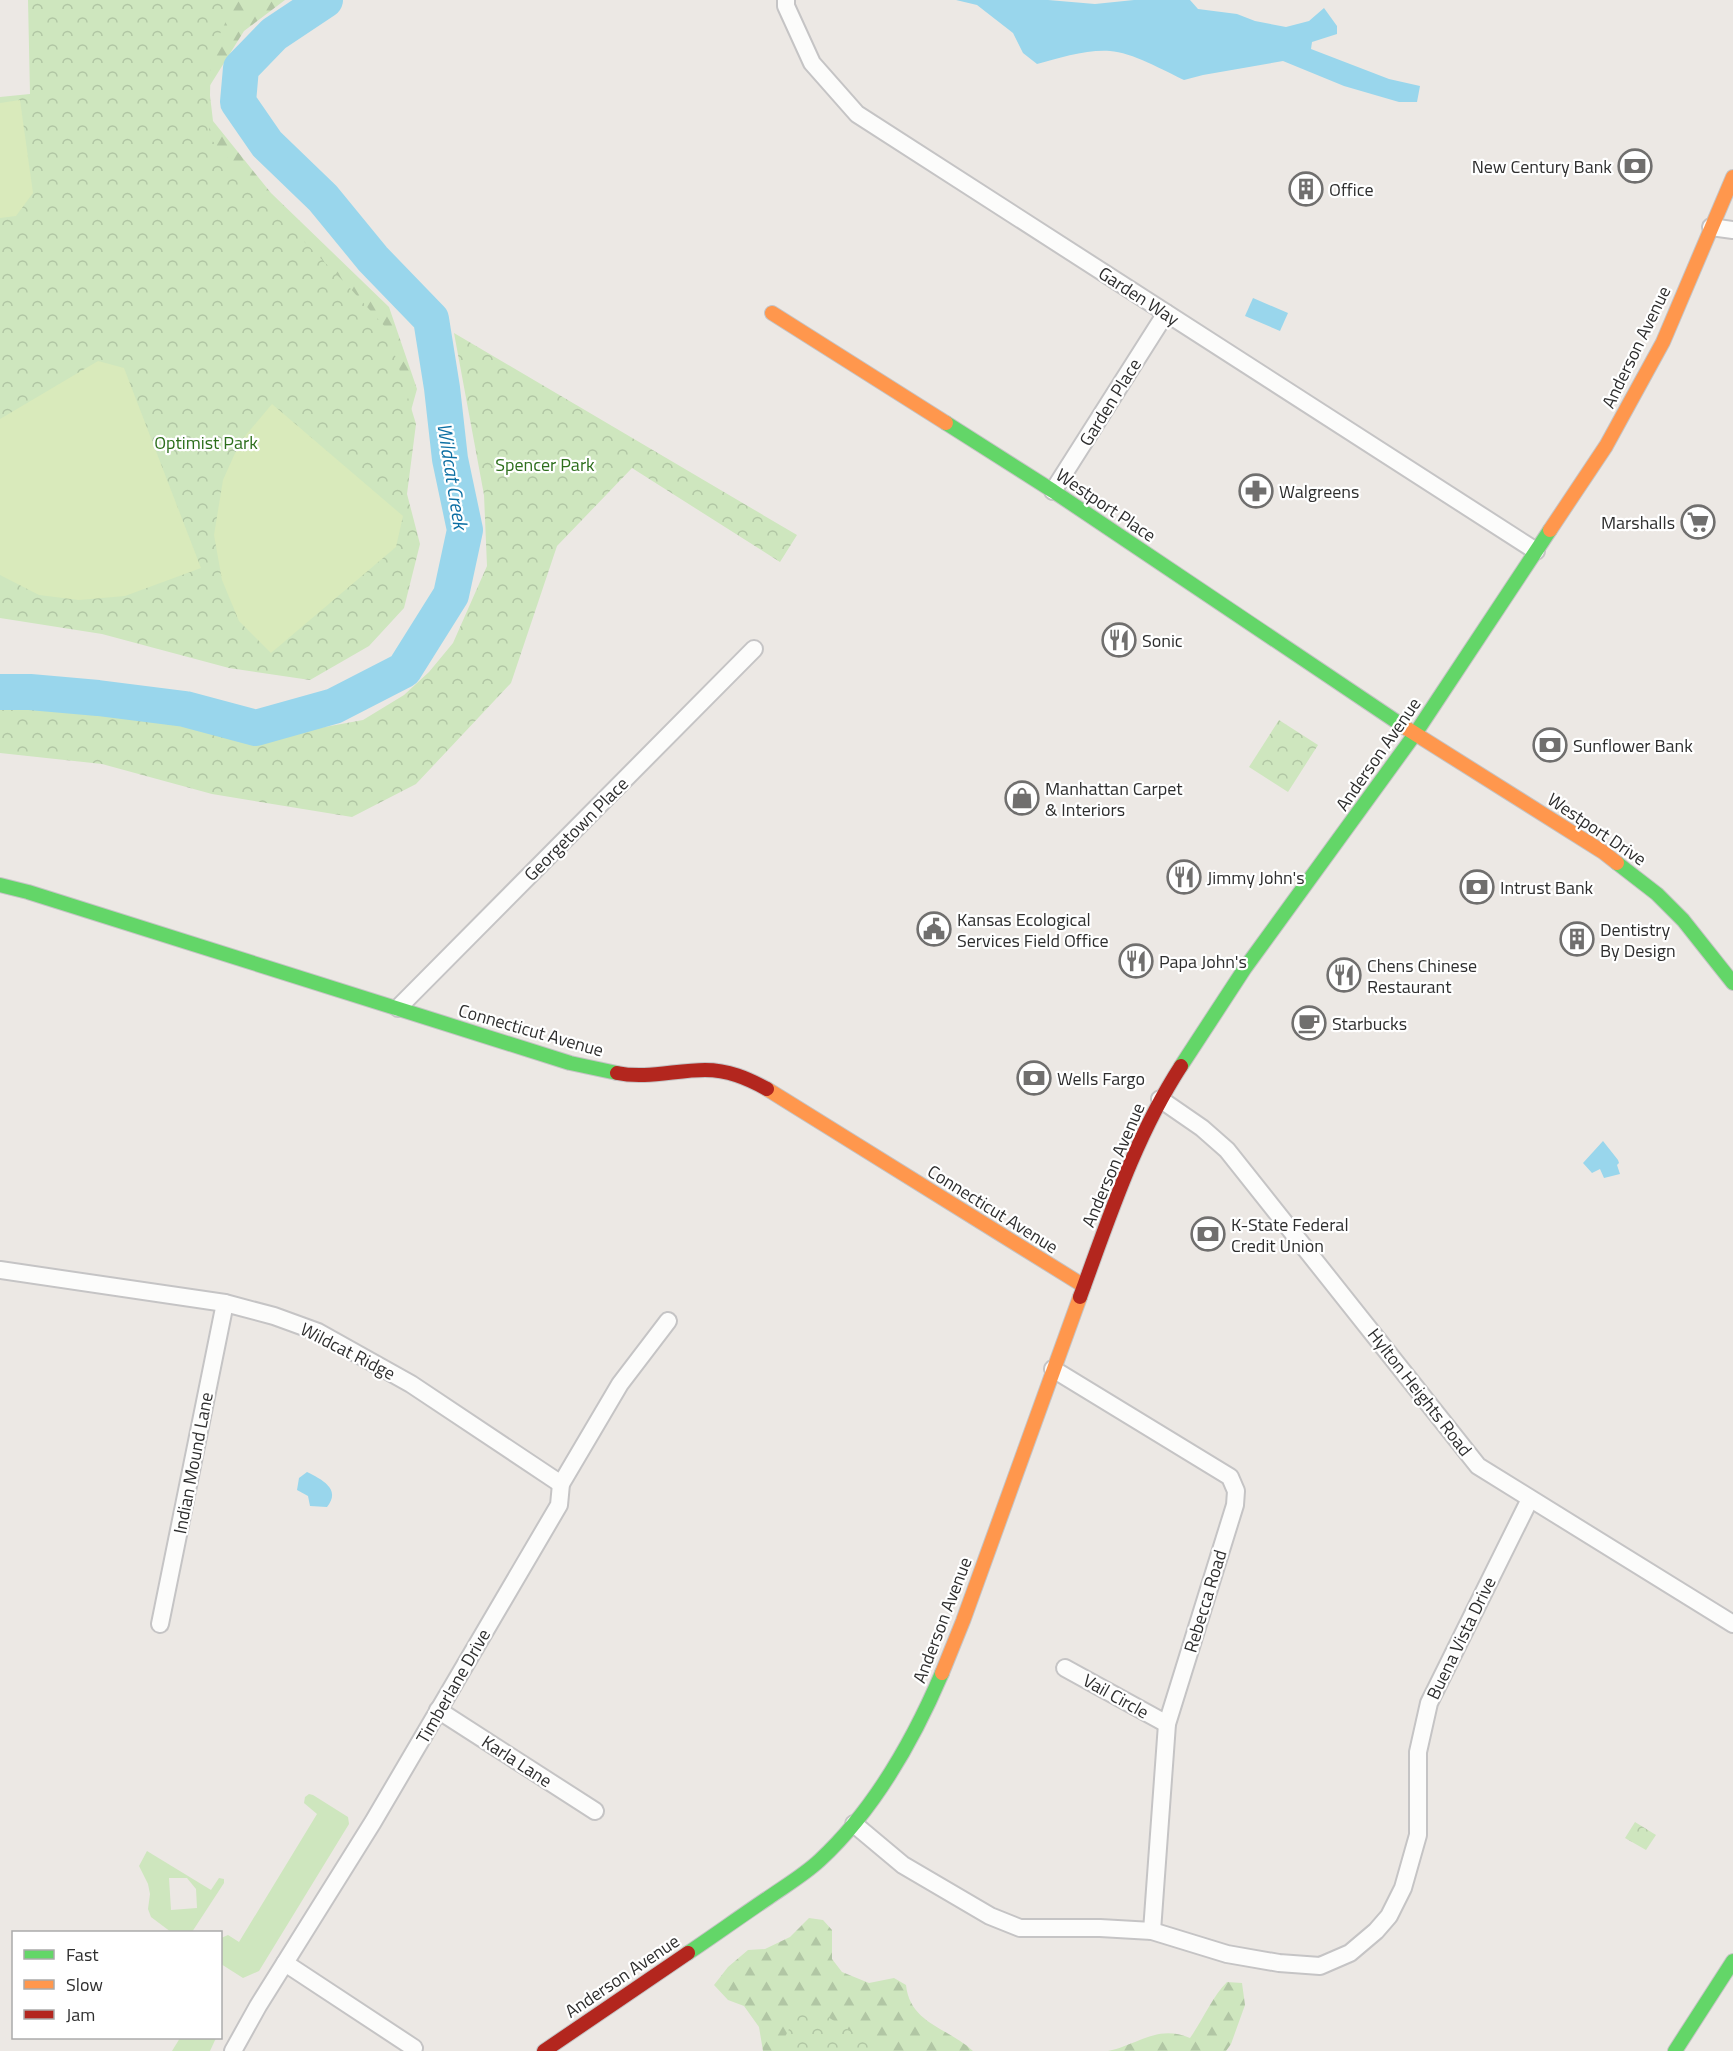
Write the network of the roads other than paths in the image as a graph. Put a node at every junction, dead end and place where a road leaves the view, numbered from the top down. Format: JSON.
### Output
{"nodes":[{"id":1,"x":786,"y":0,"type":"edge"},
{"id":2,"x":1733,"y":177,"type":"edge"},
{"id":3,"x":1711,"y":227,"type":"junction"},
{"id":4,"x":1733,"y":230,"type":"edge"},
{"id":5,"x":772,"y":313,"type":"dead end"},
{"id":6,"x":1166,"y":314,"type":"junction"},
{"id":7,"x":1053,"y":490,"type":"junction"},
{"id":8,"x":1536,"y":551,"type":"junction"},
{"id":9,"x":754,"y":649,"type":"dead end"},
{"id":10,"x":1415,"y":734,"type":"junction"},
{"id":11,"x":0,"y":885,"type":"edge"},
{"id":12,"x":1733,"y":983,"type":"edge"},
{"id":13,"x":398,"y":1008,"type":"junction"},
{"id":14,"x":1160,"y":1099,"type":"junction"},
{"id":15,"x":0,"y":1270,"type":"edge"},
{"id":16,"x":1084,"y":1286,"type":"junction"},
{"id":17,"x":225,"y":1303,"type":"junction"},
{"id":18,"x":668,"y":1321,"type":"dead end"},
{"id":19,"x":1053,"y":1369,"type":"junction"},
{"id":20,"x":561,"y":1484,"type":"junction"},
{"id":21,"x":1530,"y":1499,"type":"junction"},
{"id":22,"x":160,"y":1624,"type":"dead end"},
{"id":23,"x":1733,"y":1624,"type":"edge"},
{"id":24,"x":1065,"y":1668,"type":"dead end"},
{"id":25,"x":438,"y":1710,"type":"junction"},
{"id":26,"x":1167,"y":1724,"type":"junction"},
{"id":27,"x":595,"y":1811,"type":"dead end"},
{"id":28,"x":854,"y":1824,"type":"junction"},
{"id":29,"x":1152,"y":1931,"type":"junction"},
{"id":30,"x":285,"y":1963,"type":"junction"},
{"id":31,"x":1732,"y":1964,"type":"edge"},
{"id":32,"x":414,"y":2048,"type":"dead end"},
{"id":33,"x":233,"y":2051,"type":"edge"},
{"id":34,"x":544,"y":2051,"type":"edge"},
{"id":35,"x":1675,"y":2051,"type":"edge"}],
"edges":[{"from":1,"to":6,"type":"street","name":"Garden Way"},
{"from":2,"to":3,"type":"street","name":"Anderson Avenue"},
{"from":3,"to":4,"type":"street"},
{"from":3,"to":8,"type":"street","name":"Anderson Avenue"},
{"from":5,"to":7,"type":"street","name":"Westport Place"},
{"from":6,"to":7,"type":"street","name":"Garden Place"},
{"from":6,"to":8,"type":"street","name":"Garden Way"},
{"from":7,"to":10,"type":"street","name":"Westport Place"},
{"from":8,"to":10,"type":"street","name":"Anderson Avenue"},
{"from":9,"to":13,"type":"street","name":"Georgetown Place"},
{"from":10,"to":12,"type":"street","name":"Westport Drive"},
{"from":10,"to":14,"type":"street","name":"Anderson Avenue"},
{"from":11,"to":13,"type":"street","name":"Connecticut Avenue"},
{"from":13,"to":16,"type":"street","name":"Connecticut Avenue"},
{"from":14,"to":16,"type":"street","name":"Anderson Avenue"},
{"from":14,"to":21,"type":"street","name":"Hylton Heights Road"},
{"from":15,"to":17,"type":"street","name":"Wildcat Ridge"},
{"from":16,"to":19,"type":"street","name":"Anderson Avenue"},
{"from":17,"to":20,"type":"street","name":"Wildcat Ridge"},
{"from":17,"to":22,"type":"street","name":"Indian Mound Lane"},
{"from":18,"to":20,"type":"street","name":"Timberlane Drive"},
{"from":19,"to":26,"type":"street","name":"Rebecca Road"},
{"from":19,"to":28,"type":"street","name":"Anderson Avenue"},
{"from":20,"to":25,"type":"street","name":"Timberlane Drive"},
{"from":21,"to":23,"type":"street","name":"Hylton Heights Road"},
{"from":21,"to":29,"type":"street","name":"Buena Vista Drive"},
{"from":24,"to":26,"type":"street","name":"Vail Circle"},
{"from":25,"to":27,"type":"street","name":"Karla Lane"},
{"from":25,"to":30,"type":"street","name":"Timberlane Drive"},
{"from":26,"to":29,"type":"street","name":"Rebecca Road"},
{"from":28,"to":29,"type":"street","name":"Buena Vista Drive"},
{"from":28,"to":34,"type":"street","name":"Anderson Avenue"},
{"from":30,"to":32,"type":"street"},
{"from":30,"to":33,"type":"street","name":"Timberlane Drive"},
{"from":31,"to":35,"type":"street"}]}
